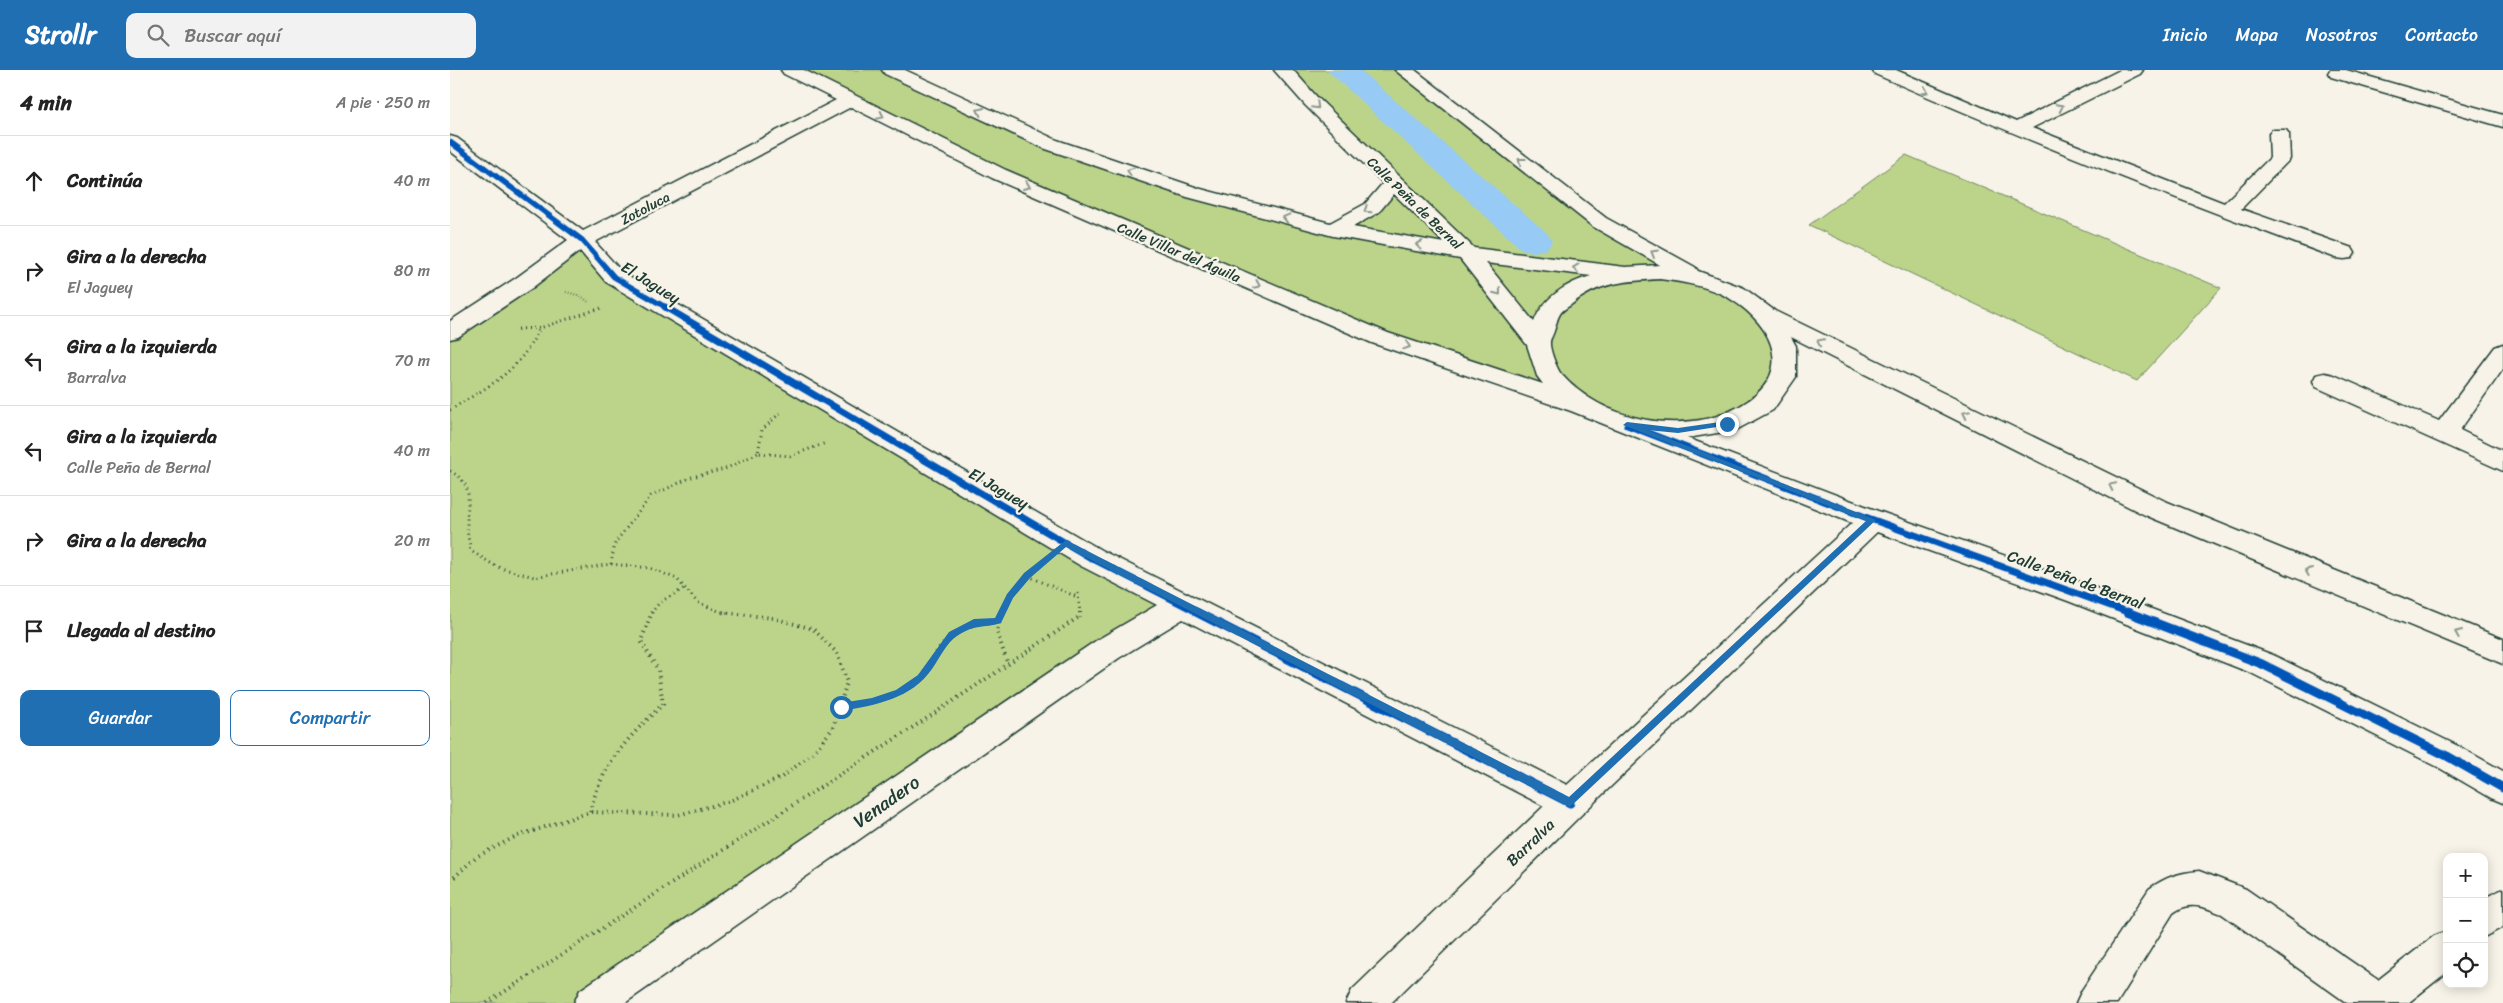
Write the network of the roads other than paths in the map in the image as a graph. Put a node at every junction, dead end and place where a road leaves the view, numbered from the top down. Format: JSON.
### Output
{"nodes":[{"id":1,"x":790,"y":70,"type":"edge"},
{"id":2,"x":891,"y":70,"type":"edge"},
{"id":3,"x":1283,"y":70,"type":"edge"},
{"id":4,"x":1404,"y":70,"type":"edge"},
{"id":5,"x":1881,"y":70,"type":"edge"},
{"id":6,"x":2134,"y":70,"type":"edge"},
{"id":7,"x":2337,"y":73,"type":"dead end"},
{"id":8,"x":850,"y":101,"type":"junction"},
{"id":9,"x":2503,"y":121,"type":"edge"},
{"id":10,"x":2016,"y":129,"type":"junction"},
{"id":11,"x":2278,"y":134,"type":"dead end"},
{"id":12,"x":450,"y":142,"type":"edge"},
{"id":13,"x":1394,"y":182,"type":"junction"},
{"id":14,"x":2227,"y":211,"type":"junction"},
{"id":15,"x":1333,"y":230,"type":"junction"},
{"id":16,"x":582,"y":240,"type":"junction"},
{"id":17,"x":2344,"y":253,"type":"dead end"},
{"id":18,"x":1467,"y":254,"type":"junction"},
{"id":19,"x":1625,"y":274,"type":"junction"},
{"id":20,"x":1697,"y":278,"type":"junction"},
{"id":21,"x":1767,"y":316,"type":"junction"},
{"id":22,"x":450,"y":332,"type":"edge"},
{"id":23,"x":1538,"y":343,"type":"junction"},
{"id":24,"x":2503,"y":352,"type":"edge"},
{"id":25,"x":2325,"y":381,"type":"dead end"},
{"id":26,"x":1580,"y":405,"type":"junction"},
{"id":27,"x":1627,"y":425,"type":"junction"},
{"id":28,"x":2444,"y":433,"type":"junction"},
{"id":29,"x":2503,"y":462,"type":"edge"},
{"id":30,"x":1872,"y":520,"type":"junction"},
{"id":31,"x":1182,"y":605,"type":"junction"},
{"id":32,"x":2503,"y":652,"type":"edge"},
{"id":33,"x":2503,"y":788,"type":"edge"},
{"id":34,"x":1570,"y":803,"type":"junction"},
{"id":35,"x":2503,"y":906,"type":"edge"},
{"id":36,"x":2488,"y":917,"type":"edge"},
{"id":37,"x":2443,"y":952,"type":"edge"},
{"id":38,"x":593,"y":1003,"type":"edge"},
{"id":39,"x":1365,"y":1003,"type":"edge"},
{"id":40,"x":2095,"y":1003,"type":"edge"},
{"id":41,"x":2378,"y":1003,"type":"edge"}],
"edges":[{"from":1,"to":8,"type":"street","name":"Calle Villar del Águila"},
{"from":15,"to":2,"type":"street","one_way":true},
{"from":3,"to":13,"type":"street","name":"Calle Peña de Bernal","one_way":true},
{"from":20,"to":4,"type":"street","one_way":true},
{"from":5,"to":10,"type":"street","one_way":true},
{"from":10,"to":6,"type":"street","one_way":true},
{"from":7,"to":9,"type":"street"},
{"from":8,"to":16,"type":"street","name":"Zotoluca"},
{"from":8,"to":26,"type":"street","name":"Calle Villar del Águila","one_way":true},
{"from":10,"to":14,"type":"street"},
{"from":11,"to":14,"type":"street"},
{"from":12,"to":16,"type":"street","name":"El Jaguey"},
{"from":13,"to":15,"type":"street","one_way":true},
{"from":13,"to":18,"type":"street","name":"Calle Peña de Bernal"},
{"from":14,"to":17,"type":"street"},
{"from":18,"to":15,"type":"street","one_way":true},
{"from":16,"to":22,"type":"street","name":"Zotoluca"},
{"from":16,"to":31,"type":"street","name":"El Jaguey"},
{"from":19,"to":18,"type":"street","one_way":true},
{"from":18,"to":23,"type":"street","name":"Calle Peña de Bernal","one_way":true},
{"from":19,"to":20,"type":"street"},
{"from":19,"to":23,"type":"street"},
{"from":20,"to":21,"type":"street"},
{"from":21,"to":27,"type":"street"},
{"from":32,"to":21,"type":"street","one_way":true},
{"from":23,"to":26,"type":"street"},
{"from":24,"to":28,"type":"street"},
{"from":25,"to":28,"type":"street"},
{"from":26,"to":27,"type":"street","name":"Calle Villar del Águila"},
{"from":27,"to":30,"type":"street","name":"Calle Peña de Bernal"},
{"from":28,"to":29,"type":"street"},
{"from":30,"to":33,"type":"street","name":"Calle Peña de Bernal"},
{"from":30,"to":34,"type":"street","name":"Barralva"},
{"from":31,"to":34,"type":"street","name":"El Jaguey"},
{"from":31,"to":38,"type":"street","name":"Venadero"},
{"from":34,"to":39,"type":"street","name":"Barralva"},
{"from":35,"to":36,"type":"street"},
{"from":37,"to":41,"type":"street"},
{"from":40,"to":41,"type":"street"}]}
